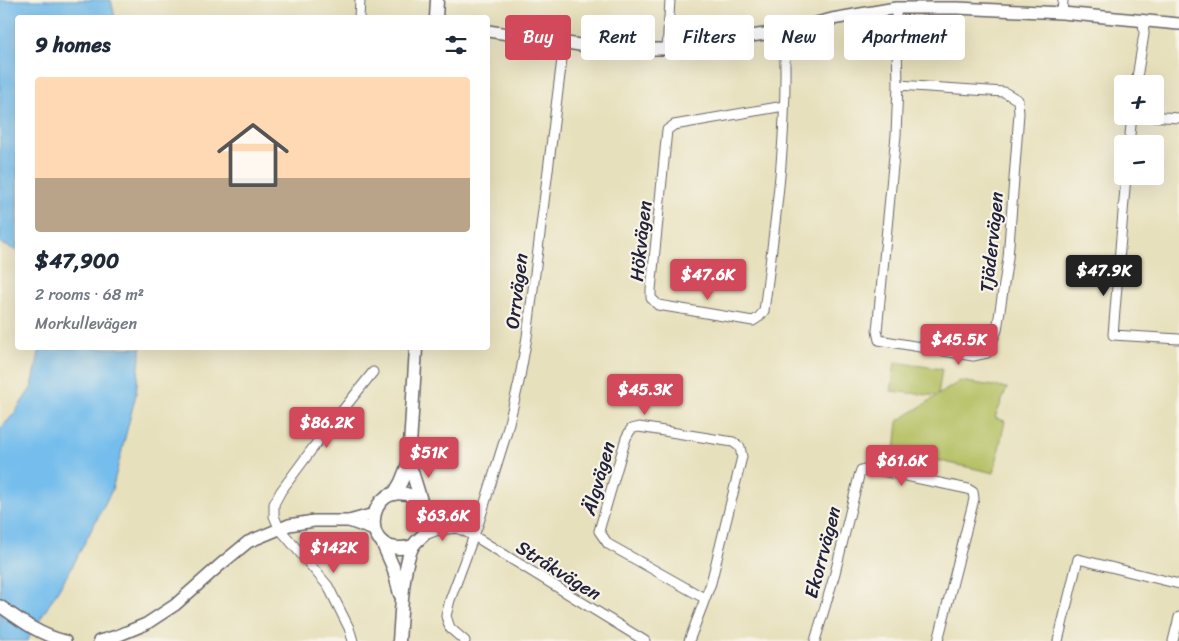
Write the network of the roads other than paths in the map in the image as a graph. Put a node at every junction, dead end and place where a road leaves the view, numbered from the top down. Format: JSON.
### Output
{"nodes":[{"id":1,"x":360,"y":0,"type":"edge"},
{"id":2,"x":437,"y":0,"type":"edge"},
{"id":3,"x":670,"y":0,"type":"edge"},
{"id":4,"x":1063,"y":0,"type":"edge"},
{"id":5,"x":896,"y":8,"type":"junction"},
{"id":6,"x":1062,"y":13,"type":"junction"},
{"id":7,"x":359,"y":15,"type":"edge"},
{"id":8,"x":436,"y":15,"type":"edge"},
{"id":9,"x":669,"y":15,"type":"edge"},
{"id":10,"x":834,"y":19,"type":"edge"},
{"id":11,"x":1143,"y":20,"type":"junction"},
{"id":12,"x":1179,"y":24,"type":"edge"},
{"id":13,"x":490,"y":31,"type":"edge"},
{"id":14,"x":505,"y":34,"type":"edge"},
{"id":15,"x":571,"y":44,"type":"edge"},
{"id":16,"x":665,"y":49,"type":"edge"},
{"id":17,"x":562,"y":60,"type":"edge"},
{"id":18,"x":784,"y":60,"type":"edge"},
{"id":19,"x":1137,"y":75,"type":"edge"},
{"id":20,"x":898,"y":84,"type":"junction"},
{"id":21,"x":784,"y":106,"type":"junction"},
{"id":22,"x":1164,"y":117,"type":"edge"},
{"id":23,"x":1179,"y":118,"type":"edge"},
{"id":24,"x":1125,"y":185,"type":"edge"},
{"id":25,"x":1179,"y":339,"type":"edge"},
{"id":26,"x":416,"y":350,"type":"edge"},
{"id":27,"x":373,"y":372,"type":"dead end"},
{"id":28,"x":410,"y":462,"type":"junction"},
{"id":29,"x":394,"y":494,"type":"junction"},
{"id":30,"x":424,"y":508,"type":"junction"},
{"id":31,"x":374,"y":514,"type":"junction"},
{"id":32,"x":349,"y":521,"type":"junction"},
{"id":33,"x":279,"y":528,"type":"junction"},
{"id":34,"x":457,"y":528,"type":"junction"},
{"id":35,"x":374,"y":530,"type":"junction"},
{"id":36,"x":425,"y":535,"type":"junction"},
{"id":37,"x":474,"y":536,"type":"junction"},
{"id":38,"x":382,"y":542,"type":"junction"},
{"id":39,"x":413,"y":546,"type":"junction"},
{"id":40,"x":1179,"y":584,"type":"edge"},
{"id":41,"x":704,"y":598,"type":"junction"},
{"id":42,"x":402,"y":602,"type":"junction"},
{"id":43,"x":0,"y":606,"type":"edge"},
{"id":44,"x":1179,"y":617,"type":"edge"},
{"id":45,"x":59,"y":640,"type":"edge"},
{"id":46,"x":99,"y":641,"type":"edge"},
{"id":47,"x":353,"y":641,"type":"edge"},
{"id":48,"x":399,"y":641,"type":"edge"},
{"id":49,"x":465,"y":641,"type":"edge"},
{"id":50,"x":645,"y":641,"type":"edge"},
{"id":51,"x":689,"y":641,"type":"edge"},
{"id":52,"x":815,"y":641,"type":"edge"},
{"id":53,"x":938,"y":641,"type":"edge"},
{"id":54,"x":1058,"y":641,"type":"edge"},
{"id":55,"x":1173,"y":641,"type":"edge"}],
"edges":[{"from":1,"to":7,"type":"street"},
{"from":2,"to":8,"type":"main road"},
{"from":3,"to":9,"type":"street"},
{"from":4,"to":6,"type":"street"},
{"from":5,"to":6,"type":"street"},
{"from":5,"to":10,"type":"street"},
{"from":5,"to":20,"type":"street","name":"Tjädervägen"},
{"from":6,"to":11,"type":"street"},
{"from":11,"to":12,"type":"street"},
{"from":11,"to":19,"type":"street"},
{"from":13,"to":14,"type":"street"},
{"from":15,"to":16,"type":"street"},
{"from":17,"to":37,"type":"street","name":"Orrvägen"},
{"from":18,"to":21,"type":"street","name":"Hökvägen"},
{"from":20,"to":20,"type":"street","name":"Tjädervägen"},
{"from":21,"to":21,"type":"street","name":"Hökvägen"},
{"from":22,"to":23,"type":"street"},
{"from":24,"to":25,"type":"street"},
{"from":26,"to":28,"type":"main road"},
{"from":27,"to":33,"type":"street"},
{"from":28,"to":29,"type":"main road"},
{"from":28,"to":30,"type":"main road"},
{"from":29,"to":30,"type":"main road"},
{"from":29,"to":31,"type":"main road"},
{"from":30,"to":34,"type":"street","name":"Stråkvägen"},
{"from":30,"to":36,"type":"main road"},
{"from":31,"to":32,"type":"street"},
{"from":31,"to":35,"type":"main road"},
{"from":32,"to":33,"type":"street"},
{"from":32,"to":35,"type":"street"},
{"from":33,"to":46,"type":"street"},
{"from":33,"to":47,"type":"street"},
{"from":34,"to":36,"type":"street"},
{"from":34,"to":37,"type":"street","name":"Stråkvägen"},
{"from":35,"to":38,"type":"main road"},
{"from":36,"to":39,"type":"main road"},
{"from":37,"to":49,"type":"street","name":"Orrvägen"},
{"from":37,"to":50,"type":"street","name":"Stråkvägen"},
{"from":38,"to":39,"type":"main road"},
{"from":38,"to":42,"type":"main road"},
{"from":39,"to":42,"type":"main road"},
{"from":40,"to":54,"type":"street"},
{"from":41,"to":41,"type":"street","name":"Älgvägen"},
{"from":41,"to":51,"type":"street","name":"Älgvägen"},
{"from":42,"to":48,"type":"main road"},
{"from":43,"to":45,"type":"street"},
{"from":44,"to":55,"type":"street"},
{"from":52,"to":53,"type":"street","name":"Ekorrvägen"}]}
